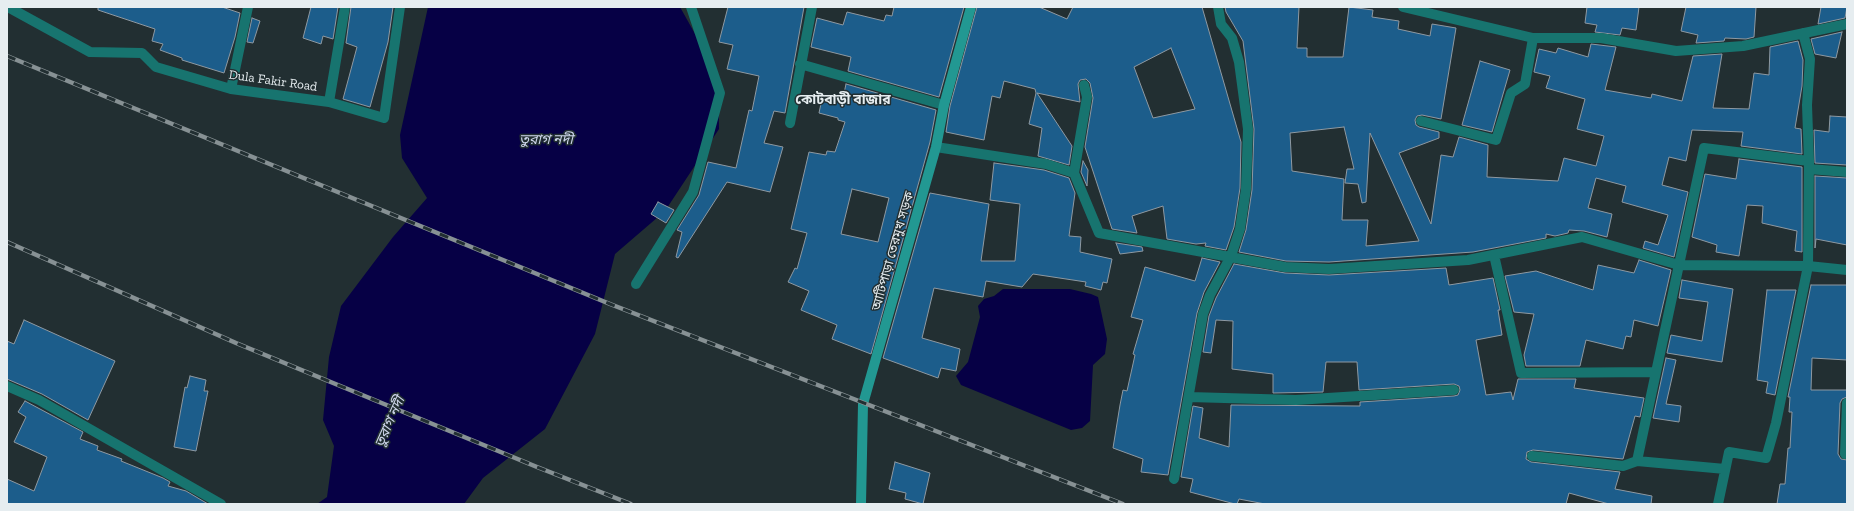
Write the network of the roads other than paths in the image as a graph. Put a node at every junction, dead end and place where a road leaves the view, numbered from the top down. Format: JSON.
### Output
{"nodes":[{"id":1,"x":8,"y":7,"type":"edge"},
{"id":2,"x":248,"y":7,"type":"edge"},
{"id":3,"x":345,"y":7,"type":"edge"},
{"id":4,"x":400,"y":7,"type":"edge"},
{"id":5,"x":691,"y":7,"type":"edge"},
{"id":6,"x":812,"y":7,"type":"edge"},
{"id":7,"x":971,"y":7,"type":"edge"},
{"id":8,"x":1218,"y":7,"type":"edge"},
{"id":9,"x":1406,"y":8,"type":"edge"},
{"id":10,"x":1847,"y":24,"type":"edge"},
{"id":11,"x":1803,"y":33,"type":"junction"},
{"id":12,"x":1533,"y":38,"type":"junction"},
{"id":13,"x":800,"y":64,"type":"junction"},
{"id":14,"x":1084,"y":85,"type":"dead end"},
{"id":15,"x":231,"y":89,"type":"junction"},
{"id":16,"x":329,"y":102,"type":"junction"},
{"id":17,"x":944,"y":105,"type":"junction"},
{"id":18,"x":1421,"y":121,"type":"dead end"},
{"id":19,"x":790,"y":123,"type":"dead end"},
{"id":20,"x":936,"y":147,"type":"junction"},
{"id":21,"x":1809,"y":165,"type":"junction"},
{"id":22,"x":1847,"y":172,"type":"edge"},
{"id":23,"x":1074,"y":173,"type":"junction"},
{"id":24,"x":1494,"y":255,"type":"junction"},
{"id":25,"x":1230,"y":256,"type":"junction"},
{"id":26,"x":1679,"y":265,"type":"junction"},
{"id":27,"x":1808,"y":266,"type":"junction"},
{"id":28,"x":1847,"y":270,"type":"edge"},
{"id":29,"x":636,"y":284,"type":"dead end"},
{"id":30,"x":1656,"y":372,"type":"junction"},
{"id":31,"x":7,"y":386,"type":"edge"},
{"id":32,"x":1454,"y":390,"type":"dead end"},
{"id":33,"x":1189,"y":397,"type":"junction"},
{"id":34,"x":1847,"y":403,"type":"edge"},
{"id":35,"x":1845,"y":454,"type":"dead end"},
{"id":36,"x":1532,"y":456,"type":"dead end"},
{"id":37,"x":1637,"y":461,"type":"junction"},
{"id":38,"x":1725,"y":469,"type":"junction"},
{"id":39,"x":1174,"y":479,"type":"dead end"},
{"id":40,"x":221,"y":504,"type":"edge"},
{"id":41,"x":861,"y":504,"type":"edge"},
{"id":42,"x":1718,"y":504,"type":"edge"}],
"edges":[{"from":1,"to":15,"type":"street","name":"Dula Fakir Road"},
{"from":2,"to":15,"type":"street"},
{"from":3,"to":16,"type":"street"},
{"from":4,"to":16,"type":"street","name":"Dula Fakir Road"},
{"from":5,"to":29,"type":"street"},
{"from":6,"to":13,"type":"street"},
{"from":7,"to":17,"type":"main road","name":"আটিপাড়া তেরমুখ সড়ক"},
{"from":8,"to":25,"type":"street"},
{"from":9,"to":12,"type":"street"},
{"from":10,"to":11,"type":"street"},
{"from":11,"to":12,"type":"street"},
{"from":11,"to":21,"type":"street"},
{"from":12,"to":18,"type":"street"},
{"from":13,"to":17,"type":"street"},
{"from":13,"to":19,"type":"street"},
{"from":14,"to":23,"type":"street"},
{"from":15,"to":16,"type":"street","name":"Dula Fakir Road"},
{"from":17,"to":20,"type":"main road","name":"আটিপাড়া তেরমুখ সড়ক"},
{"from":20,"to":23,"type":"street"},
{"from":20,"to":41,"type":"main road","name":"আটিপাড়া তেরমুখ সড়ক"},
{"from":21,"to":22,"type":"street"},
{"from":21,"to":26,"type":"street"},
{"from":21,"to":27,"type":"street"},
{"from":23,"to":25,"type":"street"},
{"from":24,"to":25,"type":"street"},
{"from":24,"to":26,"type":"street"},
{"from":24,"to":30,"type":"street"},
{"from":25,"to":33,"type":"street"},
{"from":26,"to":27,"type":"street"},
{"from":26,"to":30,"type":"street"},
{"from":27,"to":28,"type":"street"},
{"from":27,"to":38,"type":"street"},
{"from":30,"to":37,"type":"street"},
{"from":31,"to":40,"type":"street"},
{"from":32,"to":33,"type":"street"},
{"from":33,"to":39,"type":"street"},
{"from":34,"to":35,"type":"street"},
{"from":36,"to":37,"type":"street"},
{"from":37,"to":38,"type":"street"},
{"from":38,"to":42,"type":"street"}]}
